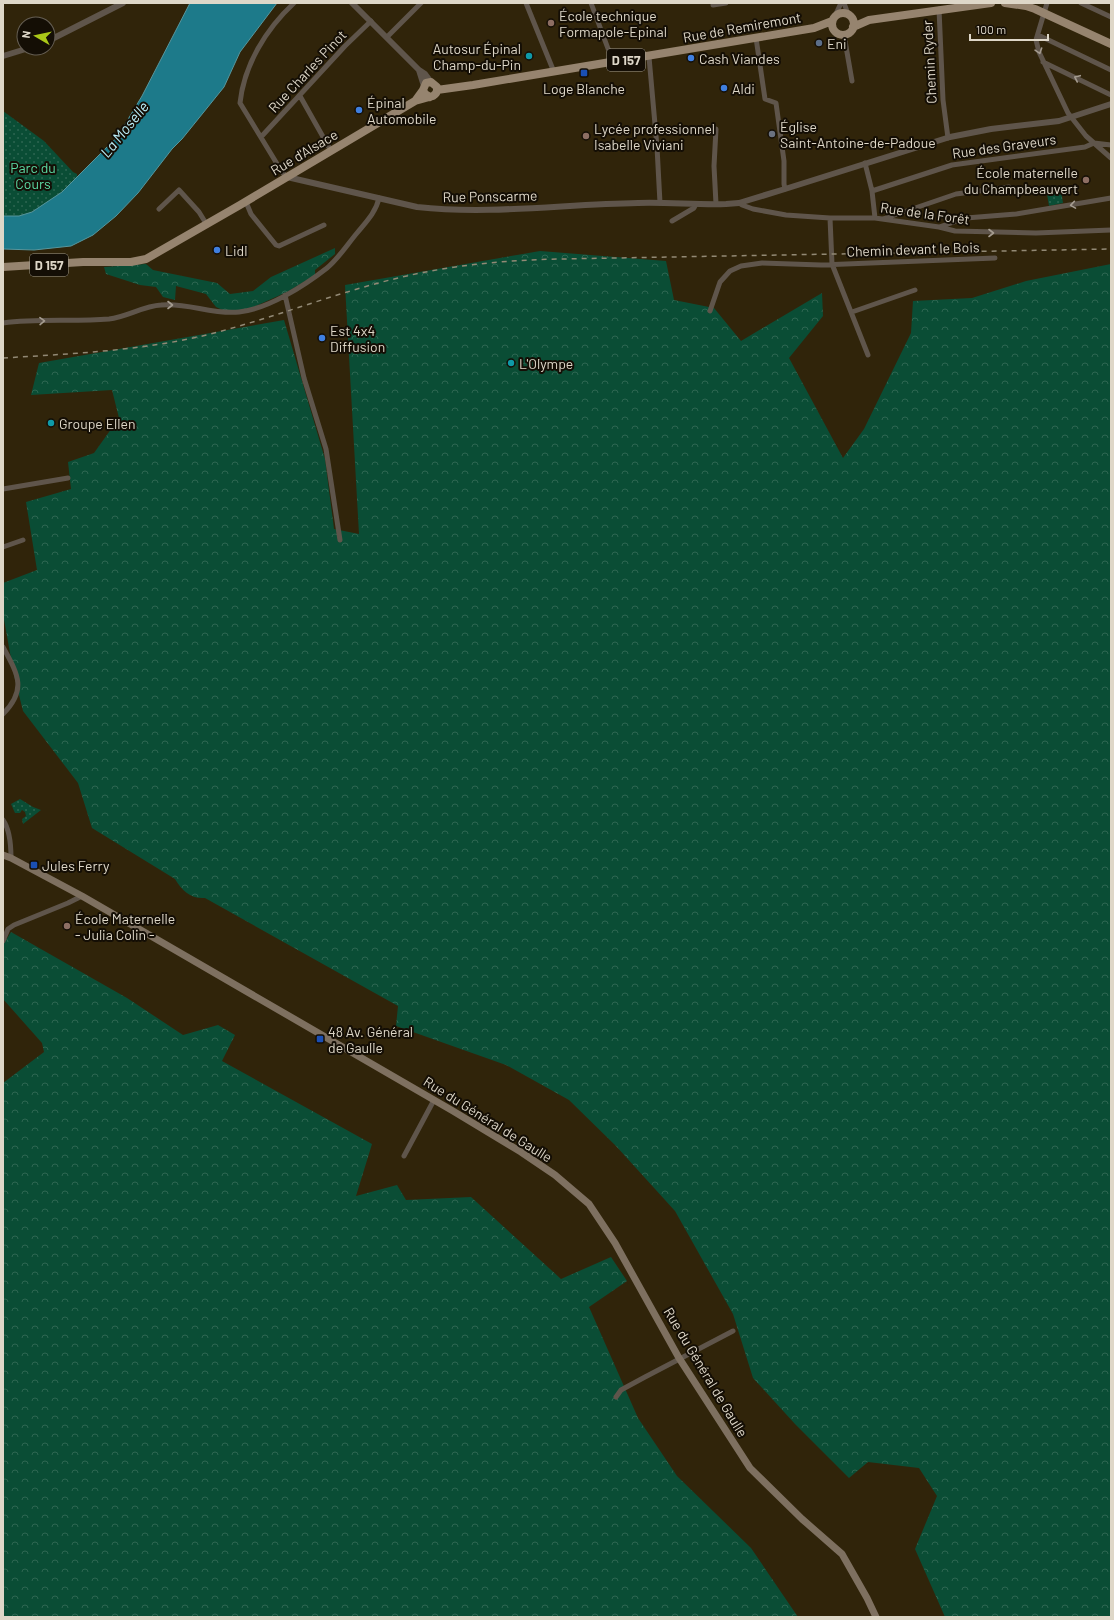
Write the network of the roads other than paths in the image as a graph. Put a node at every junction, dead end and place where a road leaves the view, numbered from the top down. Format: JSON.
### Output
{"nodes":[{"id":1,"x":123,"y":3,"type":"edge"},
{"id":2,"x":294,"y":3,"type":"edge"},
{"id":3,"x":352,"y":3,"type":"edge"},
{"id":4,"x":421,"y":3,"type":"edge"},
{"id":5,"x":526,"y":3,"type":"edge"},
{"id":6,"x":591,"y":3,"type":"edge"},
{"id":7,"x":713,"y":3,"type":"edge"},
{"id":8,"x":726,"y":3,"type":"edge"},
{"id":9,"x":841,"y":3,"type":"edge"},
{"id":10,"x":844,"y":3,"type":"edge"},
{"id":11,"x":991,"y":3,"type":"edge"},
{"id":12,"x":1004,"y":3,"type":"edge"},
{"id":13,"x":1047,"y":3,"type":"edge"},
{"id":14,"x":1081,"y":3,"type":"edge"},
{"id":15,"x":938,"y":10,"type":"junction"},
{"id":16,"x":1044,"y":13,"type":"junction"},
{"id":17,"x":850,"y":16,"type":"junction"},
{"id":18,"x":1111,"y":17,"type":"edge"},
{"id":19,"x":833,"y":18,"type":"junction"},
{"id":20,"x":869,"y":20,"type":"junction"},
{"id":21,"x":371,"y":21,"type":"junction"},
{"id":22,"x":853,"y":27,"type":"junction"},
{"id":23,"x":814,"y":28,"type":"junction"},
{"id":24,"x":835,"y":31,"type":"junction"},
{"id":25,"x":844,"y":35,"type":"junction"},
{"id":26,"x":1038,"y":35,"type":"junction"},
{"id":27,"x":56,"y":37,"type":"edge"},
{"id":28,"x":387,"y":37,"type":"junction"},
{"id":29,"x":756,"y":38,"type":"junction"},
{"id":30,"x":1111,"y":44,"type":"edge"},
{"id":31,"x":16,"y":52,"type":"edge"},
{"id":32,"x":3,"y":56,"type":"edge"},
{"id":33,"x":649,"y":56,"type":"junction"},
{"id":34,"x":613,"y":62,"type":"junction"},
{"id":35,"x":1043,"y":62,"type":"junction"},
{"id":36,"x":1111,"y":70,"type":"edge"},
{"id":37,"x":554,"y":72,"type":"junction"},
{"id":38,"x":852,"y":81,"type":"dead end"},
{"id":39,"x":426,"y":86,"type":"junction"},
{"id":40,"x":438,"y":90,"type":"junction"},
{"id":41,"x":1111,"y":95,"type":"edge"},
{"id":42,"x":300,"y":96,"type":"junction"},
{"id":43,"x":430,"y":97,"type":"junction"},
{"id":44,"x":415,"y":101,"type":"junction"},
{"id":45,"x":1111,"y":104,"type":"edge"},
{"id":46,"x":1071,"y":118,"type":"junction"},
{"id":47,"x":716,"y":129,"type":"dead end"},
{"id":48,"x":261,"y":137,"type":"junction"},
{"id":49,"x":948,"y":138,"type":"junction"},
{"id":50,"x":1094,"y":143,"type":"junction"},
{"id":51,"x":1111,"y":145,"type":"edge"},
{"id":52,"x":331,"y":151,"type":"junction"},
{"id":53,"x":1111,"y":158,"type":"edge"},
{"id":54,"x":865,"y":164,"type":"junction"},
{"id":55,"x":287,"y":177,"type":"junction"},
{"id":56,"x":1009,"y":187,"type":"dead end"},
{"id":57,"x":785,"y":189,"type":"junction"},
{"id":58,"x":872,"y":191,"type":"junction"},
{"id":59,"x":379,"y":198,"type":"junction"},
{"id":60,"x":1111,"y":198,"type":"edge"},
{"id":61,"x":246,"y":202,"type":"junction"},
{"id":62,"x":739,"y":202,"type":"junction"},
{"id":63,"x":660,"y":203,"type":"junction"},
{"id":64,"x":696,"y":204,"type":"junction"},
{"id":65,"x":716,"y":204,"type":"junction"},
{"id":66,"x":159,"y":209,"type":"dead end"},
{"id":67,"x":830,"y":218,"type":"junction"},
{"id":68,"x":874,"y":218,"type":"junction"},
{"id":69,"x":882,"y":219,"type":"junction"},
{"id":70,"x":672,"y":221,"type":"dead end"},
{"id":71,"x":207,"y":225,"type":"junction"},
{"id":72,"x":324,"y":225,"type":"dead end"},
{"id":73,"x":938,"y":227,"type":"junction"},
{"id":74,"x":1111,"y":230,"type":"edge"},
{"id":75,"x":995,"y":258,"type":"dead end"},
{"id":76,"x":832,"y":264,"type":"junction"},
{"id":77,"x":3,"y":267,"type":"edge"},
{"id":78,"x":915,"y":290,"type":"dead end"},
{"id":79,"x":285,"y":295,"type":"junction"},
{"id":80,"x":710,"y":311,"type":"dead end"},
{"id":81,"x":852,"y":312,"type":"junction"},
{"id":82,"x":3,"y":323,"type":"edge"},
{"id":83,"x":868,"y":355,"type":"dead end"},
{"id":84,"x":68,"y":478,"type":"dead end"},
{"id":85,"x":3,"y":489,"type":"edge"},
{"id":86,"x":23,"y":540,"type":"dead end"},
{"id":87,"x":340,"y":540,"type":"dead end"},
{"id":88,"x":3,"y":546,"type":"edge"},
{"id":89,"x":3,"y":647,"type":"edge"},
{"id":90,"x":3,"y":714,"type":"edge"},
{"id":91,"x":3,"y":820,"type":"edge"},
{"id":92,"x":3,"y":855,"type":"edge"},
{"id":93,"x":12,"y":858,"type":"junction"},
{"id":94,"x":82,"y":896,"type":"junction"},
{"id":95,"x":3,"y":941,"type":"edge"},
{"id":96,"x":434,"y":1100,"type":"junction"},
{"id":97,"x":404,"y":1156,"type":"dead end"},
{"id":98,"x":733,"y":1330,"type":"dead end"},
{"id":99,"x":679,"y":1358,"type":"junction"},
{"id":100,"x":616,"y":1397,"type":"dead end"},
{"id":101,"x":876,"y":1617,"type":"edge"}],
"edges":[{"from":1,"to":27,"type":"street"},
{"from":2,"to":48,"type":"street"},
{"from":3,"to":21,"type":"street"},
{"from":4,"to":28,"type":"street"},
{"from":5,"to":37,"type":"street"},
{"from":6,"to":34,"type":"street"},
{"from":7,"to":8,"type":"street"},
{"from":9,"to":19,"type":"street"},
{"from":10,"to":17,"type":"street"},
{"from":11,"to":15,"type":"main road"},
{"from":12,"to":16,"type":"main road"},
{"from":13,"to":16,"type":"street"},
{"from":14,"to":18,"type":"street"},
{"from":15,"to":20,"type":"main road"},
{"from":15,"to":49,"type":"street","name":"Chemin Ryder"},
{"from":16,"to":26,"type":"street"},
{"from":16,"to":30,"type":"main road"},
{"from":17,"to":19,"type":"main road"},
{"from":17,"to":20,"type":"main road"},
{"from":17,"to":22,"type":"main road"},
{"from":19,"to":23,"type":"main road","name":"Rue de Remiremont","number":"D 157"},
{"from":19,"to":24,"type":"main road"},
{"from":20,"to":22,"type":"main road"},
{"from":21,"to":28,"type":"street"},
{"from":21,"to":42,"type":"street","name":"Rue Charles Pinot"},
{"from":22,"to":25,"type":"main road"},
{"from":23,"to":24,"type":"main road","name":"Rue de Remiremont","number":"D 157"},
{"from":23,"to":29,"type":"main road","name":"Rue de Remiremont","number":"D 157"},
{"from":24,"to":25,"type":"main road"},
{"from":25,"to":38,"type":"street"},
{"from":26,"to":35,"type":"street","one_way":true},
{"from":26,"to":36,"type":"street"},
{"from":28,"to":39,"type":"street"},
{"from":29,"to":33,"type":"main road","name":"Rue de Remiremont","number":"D 157"},
{"from":29,"to":57,"type":"street"},
{"from":31,"to":32,"type":"street"},
{"from":33,"to":34,"type":"main road","name":"Rue de Remiremont","number":"D 157"},
{"from":33,"to":63,"type":"street"},
{"from":34,"to":37,"type":"main road","name":"Rue de Remiremont","number":"D 157"},
{"from":41,"to":35,"type":"street","one_way":true},
{"from":35,"to":46,"type":"street"},
{"from":37,"to":40,"type":"main road","name":"Rue de Remiremont","number":"D 157"},
{"from":39,"to":40,"type":"main road"},
{"from":39,"to":43,"type":"main road"},
{"from":39,"to":44,"type":"main road","name":"Rue d'Alsace","number":"D 157"},
{"from":40,"to":43,"type":"main road"},
{"from":42,"to":48,"type":"street","name":"Rue Charles Pinot"},
{"from":42,"to":52,"type":"street"},
{"from":43,"to":44,"type":"main road","name":"Rue d'Alsace","number":"D 157"},
{"from":44,"to":52,"type":"main road","name":"Rue d'Alsace","number":"D 157"},
{"from":45,"to":46,"type":"street","name":"Rue Ponscarme"},
{"from":46,"to":49,"type":"street","name":"Rue Ponscarme"},
{"from":46,"to":50,"type":"street"},
{"from":47,"to":65,"type":"street"},
{"from":48,"to":55,"type":"street"},
{"from":49,"to":54,"type":"street","name":"Rue Ponscarme"},
{"from":50,"to":51,"type":"street"},
{"from":50,"to":53,"type":"street"},
{"from":50,"to":58,"type":"street","name":"Rue des Graveurs"},
{"from":52,"to":55,"type":"main road","name":"Rue d'Alsace","number":"D 157"},
{"from":54,"to":57,"type":"street","name":"Rue Ponscarme"},
{"from":54,"to":58,"type":"street"},
{"from":55,"to":59,"type":"street","name":"Rue Ponscarme"},
{"from":55,"to":61,"type":"main road","name":"Rue d'Alsace","number":"D 157"},
{"from":56,"to":69,"type":"street"},
{"from":57,"to":62,"type":"street","name":"Rue Ponscarme"},
{"from":58,"to":68,"type":"street"},
{"from":59,"to":63,"type":"street","name":"Rue Ponscarme"},
{"from":59,"to":79,"type":"street"},
{"from":60,"to":73,"type":"street","one_way":true},
{"from":61,"to":71,"type":"main road","name":"Rue d'Alsace","number":"D 157"},
{"from":61,"to":72,"type":"street"},
{"from":62,"to":65,"type":"street","name":"Rue Ponscarme"},
{"from":62,"to":67,"type":"street","name":"Rue de la Forêt"},
{"from":63,"to":64,"type":"street","name":"Rue Ponscarme"},
{"from":64,"to":65,"type":"street","name":"Rue Ponscarme"},
{"from":64,"to":70,"type":"street"},
{"from":66,"to":71,"type":"street"},
{"from":67,"to":68,"type":"street","name":"Rue de la Forêt"},
{"from":67,"to":76,"type":"street"},
{"from":68,"to":69,"type":"street","name":"Rue de la Forêt"},
{"from":69,"to":73,"type":"street","name":"Rue de la Forêt"},
{"from":71,"to":77,"type":"main road","name":"Rue d'Alsace","number":"D 157"},
{"from":73,"to":74,"type":"street","name":"Rue de la Forêt","one_way":true},
{"from":75,"to":76,"type":"street","name":"Chemin devant le Bois"},
{"from":76,"to":80,"type":"street","name":"Chemin devant le Bois"},
{"from":76,"to":81,"type":"street"},
{"from":78,"to":81,"type":"street"},
{"from":82,"to":79,"type":"street","one_way":true},
{"from":79,"to":87,"type":"street"},
{"from":81,"to":83,"type":"street"},
{"from":84,"to":85,"type":"street"},
{"from":86,"to":88,"type":"street"},
{"from":89,"to":90,"type":"street"},
{"from":91,"to":93,"type":"street"},
{"from":92,"to":93,"type":"main road","name":"Rue du Général de Gaulle"},
{"from":93,"to":94,"type":"main road","name":"Rue du Général de Gaulle"},
{"from":94,"to":95,"type":"street"},
{"from":94,"to":96,"type":"main road","name":"Rue du Général de Gaulle"},
{"from":96,"to":97,"type":"street"},
{"from":96,"to":99,"type":"main road","name":"Rue du Général de Gaulle"},
{"from":98,"to":99,"type":"street"},
{"from":99,"to":100,"type":"street"},
{"from":99,"to":101,"type":"main road","name":"Rue du Général de Gaulle"}]}
